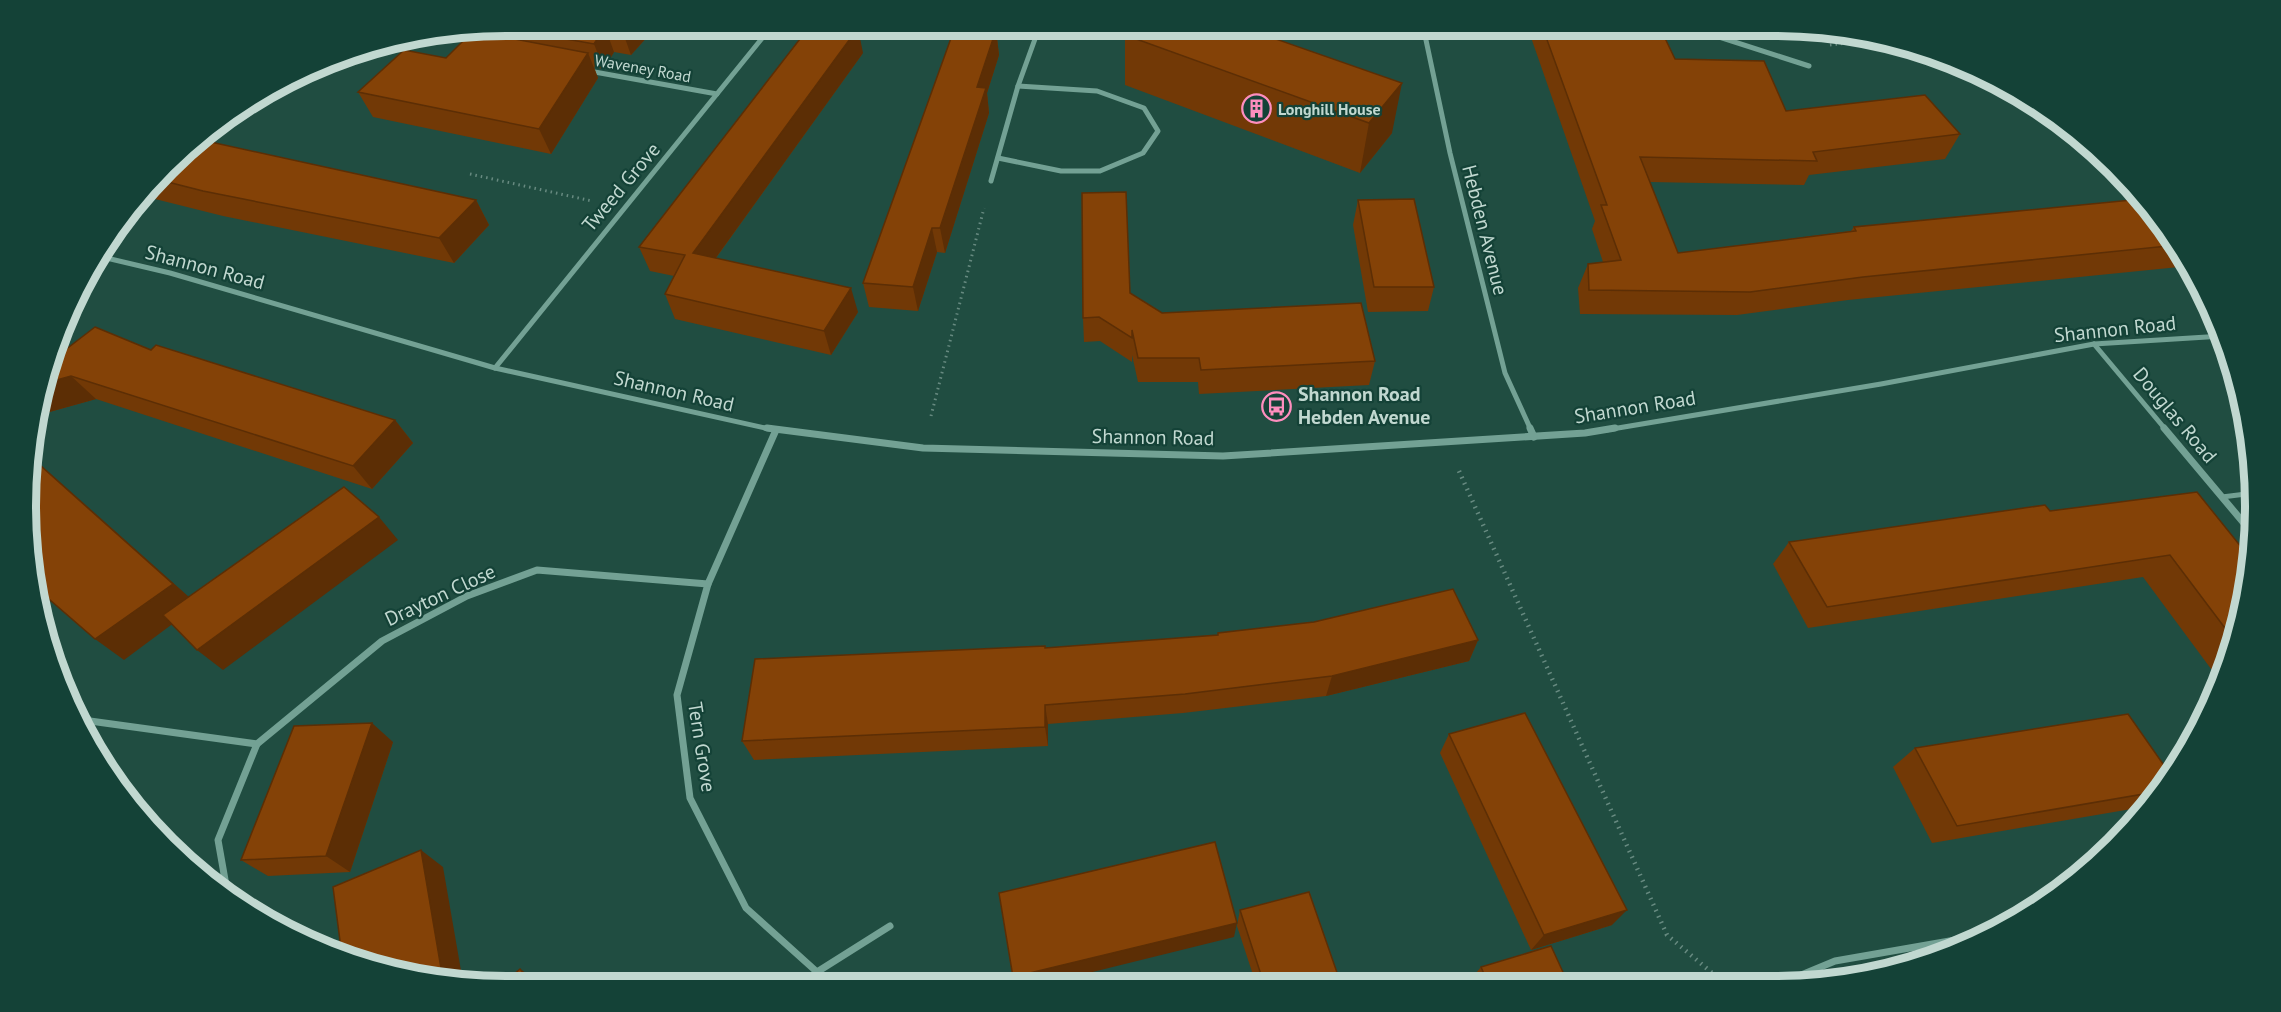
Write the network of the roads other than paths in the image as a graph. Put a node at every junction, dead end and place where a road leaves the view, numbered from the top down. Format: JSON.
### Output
{"nodes":[{"id":1,"x":764,"y":36,"type":"edge"},
{"id":2,"x":1033,"y":36,"type":"edge"},
{"id":3,"x":1425,"y":36,"type":"edge"},
{"id":4,"x":1715,"y":36,"type":"edge"},
{"id":5,"x":1809,"y":66,"type":"dead end"},
{"id":6,"x":583,"y":70,"type":"edge"},
{"id":7,"x":1018,"y":86,"type":"junction"},
{"id":8,"x":717,"y":94,"type":"junction"},
{"id":9,"x":998,"y":158,"type":"junction"},
{"id":10,"x":991,"y":182,"type":"road end"},
{"id":11,"x":107,"y":258,"type":"edge"},
{"id":12,"x":2213,"y":337,"type":"edge"},
{"id":13,"x":2094,"y":344,"type":"junction"},
{"id":14,"x":495,"y":368,"type":"junction"},
{"id":15,"x":776,"y":430,"type":"junction"},
{"id":16,"x":1534,"y":437,"type":"junction"},
{"id":17,"x":2245,"y":494,"type":"edge"},
{"id":18,"x":2222,"y":497,"type":"junction"},
{"id":19,"x":2244,"y":524,"type":"edge"},
{"id":20,"x":708,"y":584,"type":"junction"},
{"id":21,"x":85,"y":716,"type":"edge"},
{"id":22,"x":257,"y":744,"type":"junction"},
{"id":23,"x":226,"y":883,"type":"edge"},
{"id":24,"x":890,"y":926,"type":"dead end"},
{"id":25,"x":1951,"y":942,"type":"edge"},
{"id":26,"x":817,"y":972,"type":"junction"},
{"id":27,"x":1799,"y":975,"type":"edge"},
{"id":28,"x":819,"y":976,"type":"edge"}],
"edges":[{"from":1,"to":8,"type":"street","name":"Tweed Grove"},
{"from":2,"to":7,"type":"street"},
{"from":3,"to":16,"type":"street","name":"Hebden Avenue"},
{"from":4,"to":5,"type":"street"},
{"from":6,"to":8,"type":"street","name":"Waveney Road"},
{"from":7,"to":9,"type":"street"},
{"from":7,"to":9,"type":"street"},
{"from":8,"to":14,"type":"street","name":"Tweed Grove"},
{"from":9,"to":10,"type":"street"},
{"from":11,"to":14,"type":"street","name":"Shannon Road"},
{"from":12,"to":13,"type":"street","name":"Shannon Road"},
{"from":13,"to":16,"type":"street","name":"Shannon Road"},
{"from":13,"to":18,"type":"street","name":"Douglas Road"},
{"from":14,"to":15,"type":"street","name":"Shannon Road"},
{"from":15,"to":16,"type":"street","name":"Shannon Road"},
{"from":15,"to":20,"type":"street","name":"Tern Grove"},
{"from":17,"to":18,"type":"lane"},
{"from":18,"to":19,"type":"street","name":"Douglas Road"},
{"from":20,"to":22,"type":"street","name":"Drayton Close"},
{"from":20,"to":26,"type":"street","name":"Tern Grove"},
{"from":21,"to":22,"type":"street"},
{"from":22,"to":23,"type":"street","name":"Drayton Close"},
{"from":24,"to":26,"type":"street"},
{"from":25,"to":27,"type":"street"},
{"from":26,"to":28,"type":"street","name":"Tern Grove"}]}
